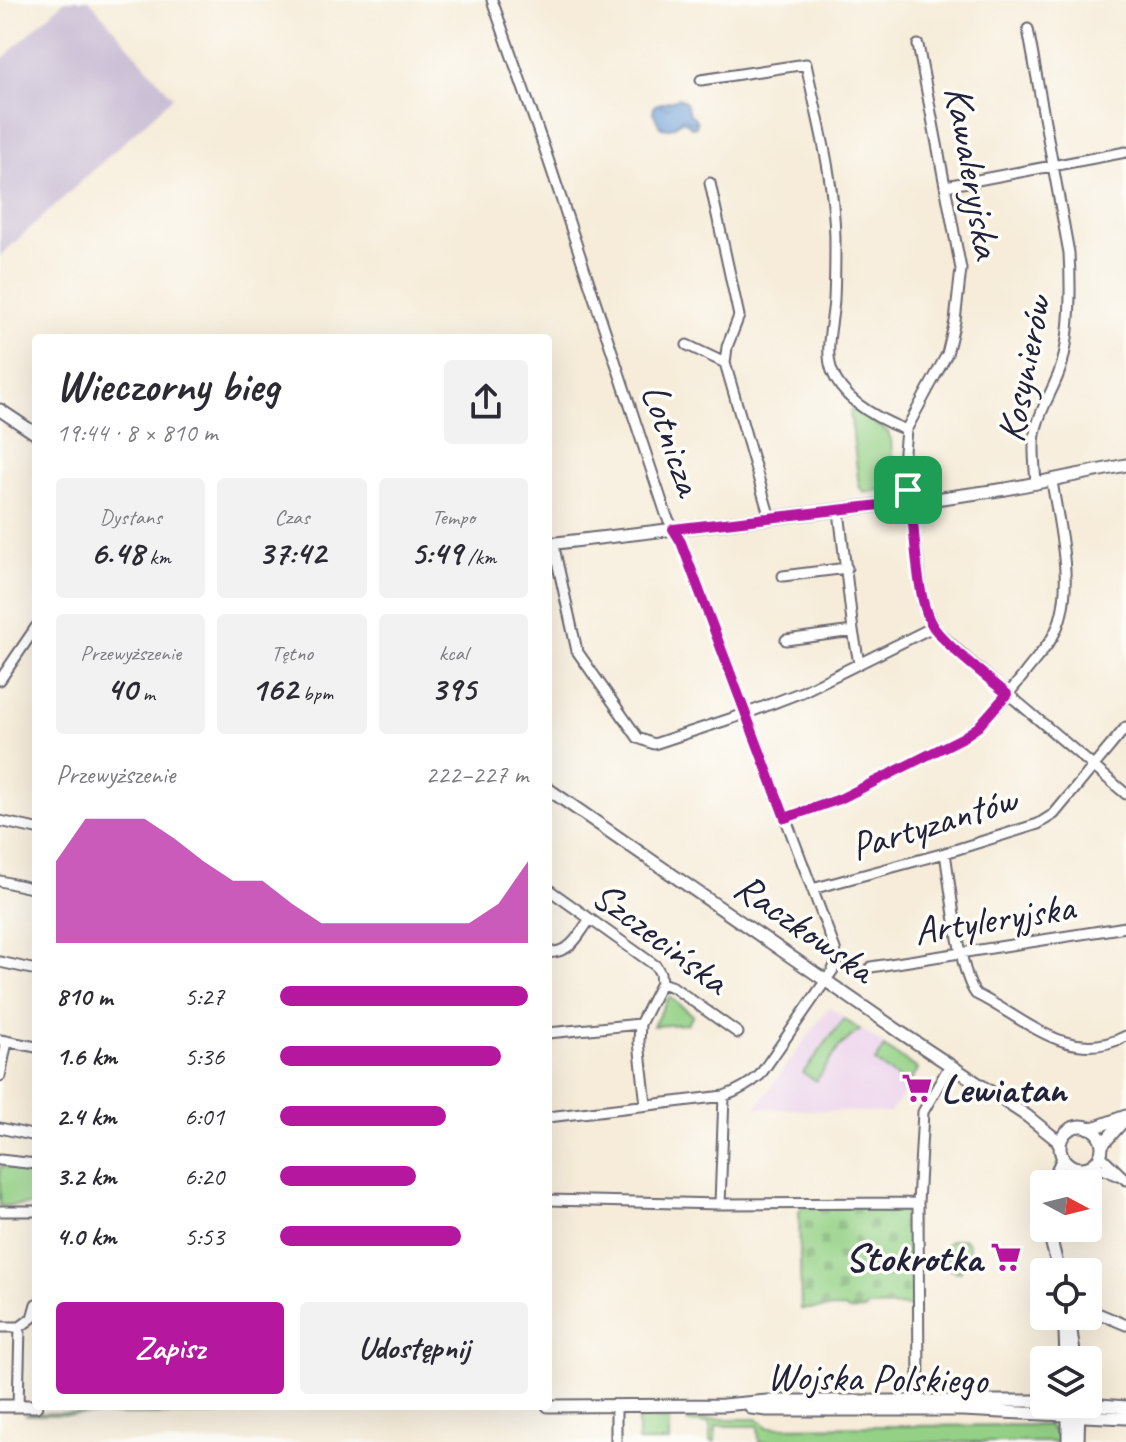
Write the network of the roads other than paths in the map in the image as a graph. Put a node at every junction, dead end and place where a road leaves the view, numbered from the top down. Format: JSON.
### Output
{"nodes":[{"id":1,"x":492,"y":0,"type":"edge"},
{"id":2,"x":1028,"y":29,"type":"dead end"},
{"id":3,"x":918,"y":45,"type":"dead end"},
{"id":4,"x":701,"y":80,"type":"dead end"},
{"id":5,"x":1126,"y":152,"type":"edge"},
{"id":6,"x":1052,"y":165,"type":"junction"},
{"id":7,"x":710,"y":183,"type":"dead end"},
{"id":8,"x":946,"y":186,"type":"junction"},
{"id":9,"x":687,"y":345,"type":"dead end"},
{"id":10,"x":725,"y":363,"type":"junction"},
{"id":11,"x":0,"y":410,"type":"edge"},
{"id":12,"x":906,"y":430,"type":"junction"},
{"id":13,"x":32,"y":431,"type":"edge"},
{"id":14,"x":1126,"y":465,"type":"edge"},
{"id":15,"x":1052,"y":481,"type":"junction"},
{"id":16,"x":1036,"y":484,"type":"junction"},
{"id":17,"x":908,"y":490,"type":"junction"},
{"id":18,"x":921,"y":501,"type":"junction"},
{"id":19,"x":897,"y":503,"type":"junction"},
{"id":20,"x":839,"y":511,"type":"junction"},
{"id":21,"x":912,"y":514,"type":"junction"},
{"id":22,"x":770,"y":518,"type":"junction"},
{"id":23,"x":673,"y":529,"type":"junction"},
{"id":24,"x":552,"y":543,"type":"edge"},
{"id":25,"x":552,"y":551,"type":"edge"},
{"id":26,"x":847,"y":568,"type":"junction"},
{"id":27,"x":783,"y":576,"type":"dead end"},
{"id":28,"x":933,"y":627,"type":"junction"},
{"id":29,"x":853,"y":631,"type":"junction"},
{"id":30,"x":32,"y":633,"type":"edge"},
{"id":31,"x":786,"y":640,"type":"dead end"},
{"id":32,"x":859,"y":663,"type":"junction"},
{"id":33,"x":0,"y":680,"type":"edge"},
{"id":34,"x":1007,"y":694,"type":"junction"},
{"id":35,"x":745,"y":714,"type":"junction"},
{"id":36,"x":1126,"y":727,"type":"edge"},
{"id":37,"x":1094,"y":767,"type":"junction"},
{"id":38,"x":552,"y":792,"type":"edge"},
{"id":39,"x":1126,"y":794,"type":"edge"},
{"id":40,"x":785,"y":818,"type":"junction"},
{"id":41,"x":0,"y":821,"type":"edge"},
{"id":42,"x":32,"y":828,"type":"edge"},
{"id":43,"x":945,"y":853,"type":"junction"},
{"id":44,"x":0,"y":881,"type":"edge"},
{"id":45,"x":32,"y":888,"type":"edge"},
{"id":46,"x":812,"y":889,"type":"junction"},
{"id":47,"x":552,"y":892,"type":"edge"},
{"id":48,"x":590,"y":919,"type":"junction"},
{"id":49,"x":1126,"y":927,"type":"edge"},
{"id":50,"x":552,"y":953,"type":"edge"},
{"id":51,"x":962,"y":954,"type":"junction"},
{"id":52,"x":0,"y":962,"type":"edge"},
{"id":53,"x":871,"y":967,"type":"dead end"},
{"id":54,"x":32,"y":969,"type":"edge"},
{"id":55,"x":826,"y":981,"type":"junction"},
{"id":56,"x":661,"y":983,"type":"junction"},
{"id":57,"x":640,"y":1024,"type":"junction"},
{"id":58,"x":552,"y":1033,"type":"edge"},
{"id":59,"x":738,"y":1033,"type":"dead end"},
{"id":60,"x":1126,"y":1036,"type":"edge"},
{"id":61,"x":4,"y":1040,"type":"edge"},
{"id":62,"x":32,"y":1046,"type":"edge"},
{"id":63,"x":950,"y":1065,"type":"junction"},
{"id":64,"x":0,"y":1074,"type":"edge"},
{"id":65,"x":724,"y":1096,"type":"junction"},
{"id":66,"x":646,"y":1105,"type":"junction"},
{"id":67,"x":1027,"y":1116,"type":"junction"},
{"id":68,"x":552,"y":1117,"type":"edge"},
{"id":69,"x":1126,"y":1117,"type":"edge"},
{"id":70,"x":0,"y":1128,"type":"edge"},
{"id":71,"x":1088,"y":1128,"type":"junction"},
{"id":72,"x":1069,"y":1130,"type":"junction"},
{"id":73,"x":32,"y":1135,"type":"edge"},
{"id":74,"x":1101,"y":1150,"type":"junction"},
{"id":75,"x":1062,"y":1152,"type":"junction"},
{"id":76,"x":0,"y":1160,"type":"edge"},
{"id":77,"x":32,"y":1164,"type":"edge"},
{"id":78,"x":1092,"y":1165,"type":"junction"},
{"id":79,"x":1074,"y":1167,"type":"junction"},
{"id":80,"x":1056,"y":1170,"type":"edge"},
{"id":81,"x":1071,"y":1170,"type":"edge"},
{"id":82,"x":1125,"y":1179,"type":"edge"},
{"id":83,"x":552,"y":1200,"type":"edge"},
{"id":84,"x":918,"y":1203,"type":"junction"},
{"id":85,"x":720,"y":1204,"type":"junction"},
{"id":86,"x":0,"y":1211,"type":"edge"},
{"id":87,"x":32,"y":1211,"type":"edge"},
{"id":88,"x":1102,"y":1315,"type":"edge"},
{"id":89,"x":32,"y":1318,"type":"edge"},
{"id":90,"x":1126,"y":1325,"type":"edge"},
{"id":91,"x":0,"y":1327,"type":"edge"},
{"id":92,"x":20,"y":1327,"type":"junction"},
{"id":93,"x":919,"y":1401,"type":"junction"},
{"id":94,"x":1030,"y":1401,"type":"edge"},
{"id":95,"x":723,"y":1405,"type":"junction"},
{"id":96,"x":1102,"y":1405,"type":"edge"},
{"id":97,"x":0,"y":1406,"type":"edge"},
{"id":98,"x":18,"y":1406,"type":"junction"},
{"id":99,"x":32,"y":1406,"type":"edge"},
{"id":100,"x":552,"y":1406,"type":"edge"},
{"id":101,"x":616,"y":1406,"type":"junction"},
{"id":102,"x":1126,"y":1407,"type":"edge"},
{"id":103,"x":1030,"y":1409,"type":"edge"},
{"id":104,"x":1102,"y":1414,"type":"edge"},
{"id":105,"x":1072,"y":1418,"type":"edge"},
{"id":106,"x":1074,"y":1418,"type":"edge"},
{"id":107,"x":1126,"y":1418,"type":"edge"},
{"id":108,"x":616,"y":1442,"type":"edge"},
{"id":109,"x":1068,"y":1442,"type":"edge"},
{"id":110,"x":1078,"y":1442,"type":"edge"}],
"edges":[{"from":1,"to":23,"type":"street","name":"Lotnicza"},
{"from":2,"to":6,"type":"street","name":"Kosynierów"},
{"from":3,"to":8,"type":"street","name":"Kawaleryjska"},
{"from":4,"to":12,"type":"street"},
{"from":5,"to":6,"type":"street"},
{"from":6,"to":8,"type":"street"},
{"from":6,"to":16,"type":"street","name":"Kosynierów"},
{"from":7,"to":10,"type":"street"},
{"from":8,"to":12,"type":"street","name":"Kawaleryjska"},
{"from":9,"to":10,"type":"street"},
{"from":10,"to":22,"type":"street"},
{"from":11,"to":13,"type":"street"},
{"from":12,"to":17,"type":"street","name":"Kawaleryjska"},
{"from":14,"to":15,"type":"street"},
{"from":15,"to":16,"type":"street"},
{"from":15,"to":34,"type":"street","name":"Kosynierów"},
{"from":16,"to":18,"type":"street"},
{"from":17,"to":18,"type":"street"},
{"from":17,"to":19,"type":"street"},
{"from":18,"to":21,"type":"street"},
{"from":19,"to":20,"type":"street"},
{"from":19,"to":21,"type":"street"},
{"from":20,"to":22,"type":"street"},
{"from":20,"to":26,"type":"street"},
{"from":21,"to":28,"type":"street"},
{"from":22,"to":23,"type":"street"},
{"from":23,"to":24,"type":"street"},
{"from":23,"to":35,"type":"street","name":"Lotnicza"},
{"from":25,"to":35,"type":"street"},
{"from":26,"to":27,"type":"street"},
{"from":26,"to":29,"type":"street"},
{"from":28,"to":32,"type":"street"},
{"from":28,"to":34,"type":"street"},
{"from":29,"to":31,"type":"street"},
{"from":29,"to":32,"type":"street"},
{"from":30,"to":33,"type":"street"},
{"from":32,"to":35,"type":"street"},
{"from":34,"to":37,"type":"street"},
{"from":34,"to":40,"type":"street","name":"Kosynierów"},
{"from":35,"to":40,"type":"street","name":"Lotnicza"},
{"from":36,"to":37,"type":"street","name":"Partyzantów"},
{"from":37,"to":39,"type":"street"},
{"from":37,"to":43,"type":"street","name":"Partyzantów"},
{"from":38,"to":55,"type":"street","name":"Raczkowska"},
{"from":40,"to":46,"type":"street","name":"Lotnicza"},
{"from":41,"to":42,"type":"street"},
{"from":43,"to":46,"type":"street","name":"Partyzantów"},
{"from":43,"to":51,"type":"street"},
{"from":44,"to":45,"type":"street"},
{"from":46,"to":55,"type":"street","name":"Lotnicza"},
{"from":47,"to":48,"type":"street","name":"Szczecińska"},
{"from":48,"to":50,"type":"street"},
{"from":48,"to":56,"type":"street","name":"Szczecińska"},
{"from":49,"to":51,"type":"street","name":"Artyleryjska"},
{"from":51,"to":53,"type":"street","name":"Artyleryjska"},
{"from":51,"to":60,"type":"street"},
{"from":52,"to":54,"type":"street"},
{"from":55,"to":63,"type":"street","name":"Raczkowska"},
{"from":55,"to":65,"type":"street"},
{"from":56,"to":57,"type":"street"},
{"from":56,"to":59,"type":"street","name":"Szczecińska"},
{"from":57,"to":58,"type":"street"},
{"from":57,"to":66,"type":"street"},
{"from":61,"to":62,"type":"street"},
{"from":61,"to":64,"type":"street"},
{"from":63,"to":67,"type":"street","name":"Raczkowska"},
{"from":63,"to":84,"type":"street"},
{"from":65,"to":66,"type":"street"},
{"from":65,"to":85,"type":"street"},
{"from":66,"to":68,"type":"street"},
{"from":67,"to":72,"type":"street","name":"Raczkowska"},
{"from":67,"to":75,"type":"street","name":"Raczkowska"},
{"from":69,"to":71,"type":"street"},
{"from":69,"to":74,"type":"street"},
{"from":70,"to":73,"type":"street"},
{"from":71,"to":72,"type":"street"},
{"from":71,"to":74,"type":"street"},
{"from":72,"to":75,"type":"street"},
{"from":74,"to":78,"type":"street"},
{"from":74,"to":82,"type":"street"},
{"from":75,"to":79,"type":"street"},
{"from":75,"to":80,"type":"street"},
{"from":76,"to":77,"type":"street"},
{"from":78,"to":79,"type":"street"},
{"from":78,"to":82,"type":"street"},
{"from":79,"to":81,"type":"street"},
{"from":83,"to":85,"type":"street"},
{"from":84,"to":85,"type":"street"},
{"from":84,"to":93,"type":"street"},
{"from":86,"to":87,"type":"street"},
{"from":88,"to":90,"type":"street"},
{"from":89,"to":92,"type":"street"},
{"from":91,"to":92,"type":"street"},
{"from":92,"to":98,"type":"street"},
{"from":93,"to":94,"type":"street","name":"Wojska Polskiego"},
{"from":93,"to":95,"type":"street","name":"Wojska Polskiego"},
{"from":95,"to":101,"type":"street","name":"Wojska Polskiego"},
{"from":95,"to":103,"type":"street","name":"Wojska Polskiego"},
{"from":96,"to":102,"type":"street"},
{"from":97,"to":98,"type":"street"},
{"from":98,"to":99,"type":"street"},
{"from":100,"to":101,"type":"street","name":"Wojska Polskiego"},
{"from":101,"to":108,"type":"street"},
{"from":104,"to":107,"type":"street","name":"Wojska Polskiego"},
{"from":105,"to":109,"type":"street"},
{"from":106,"to":110,"type":"street"}]}
